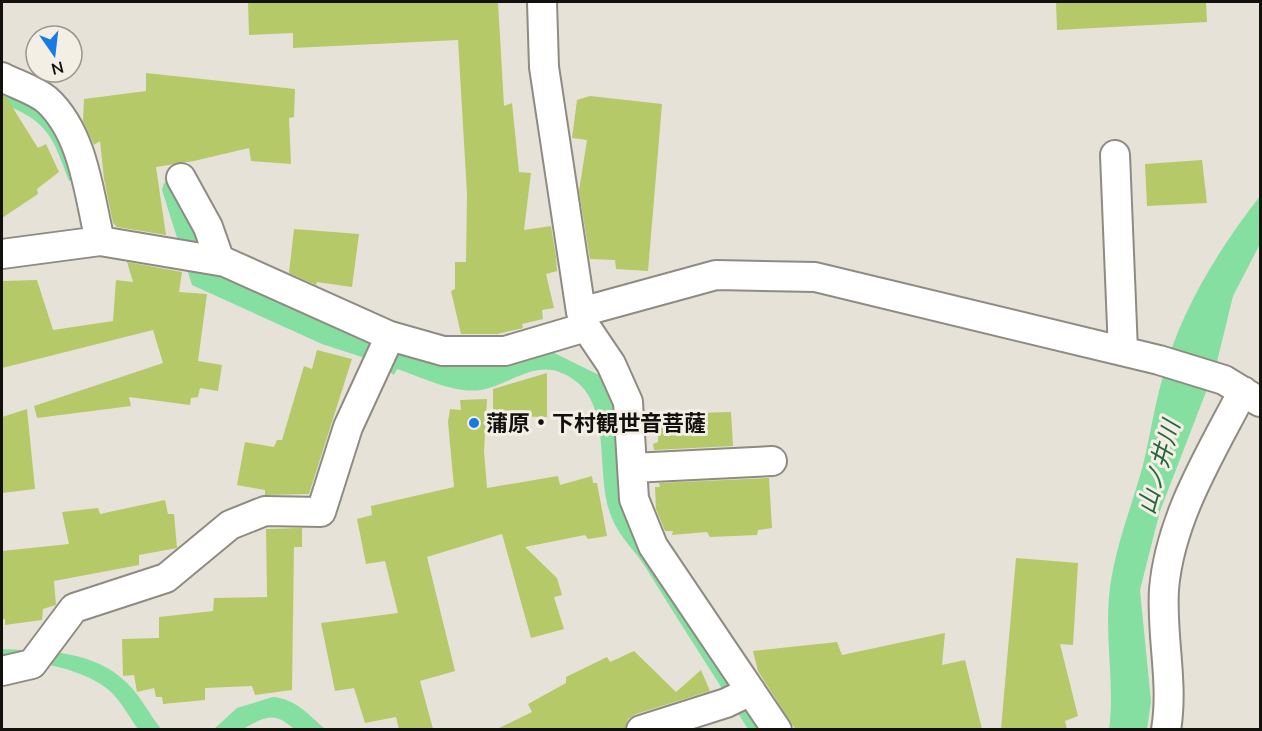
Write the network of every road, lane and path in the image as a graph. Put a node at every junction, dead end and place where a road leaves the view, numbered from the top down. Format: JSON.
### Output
{"nodes":[{"id":1,"x":542,"y":2,"type":"edge"},
{"id":2,"x":2,"y":77,"type":"edge"},
{"id":3,"x":1114,"y":155,"type":"dead end"},
{"id":4,"x":181,"y":178,"type":"dead end"},
{"id":5,"x":100,"y":241,"type":"junction"},
{"id":6,"x":2,"y":254,"type":"edge"},
{"id":7,"x":202,"y":258,"type":"junction"},
{"id":8,"x":584,"y":320,"type":"junction"},
{"id":9,"x":388,"y":341,"type":"junction"},
{"id":10,"x":1123,"y":351,"type":"junction"},
{"id":11,"x":1242,"y":391,"type":"edge"},
{"id":12,"x":772,"y":461,"type":"dead end"},
{"id":13,"x":632,"y":468,"type":"junction"},
{"id":14,"x":2,"y":671,"type":"edge"},
{"id":15,"x":740,"y":696,"type":"junction"},
{"id":16,"x":641,"y":729,"type":"edge"},
{"id":17,"x":777,"y":729,"type":"edge"},
{"id":18,"x":1166,"y":729,"type":"edge"}],
"edges":[{"from":1,"to":8,"type":"street"},
{"from":2,"to":5,"type":"street"},
{"from":3,"to":10,"type":"street"},
{"from":4,"to":7,"type":"street"},
{"from":5,"to":6,"type":"street"},
{"from":5,"to":7,"type":"street"},
{"from":7,"to":9,"type":"street"},
{"from":8,"to":9,"type":"street"},
{"from":8,"to":10,"type":"street"},
{"from":8,"to":13,"type":"street"},
{"from":9,"to":14,"type":"street"},
{"from":10,"to":11,"type":"street"},
{"from":11,"to":18,"type":"street"},
{"from":12,"to":13,"type":"street"},
{"from":13,"to":15,"type":"street"},
{"from":15,"to":16,"type":"street"},
{"from":15,"to":17,"type":"street"}]}
